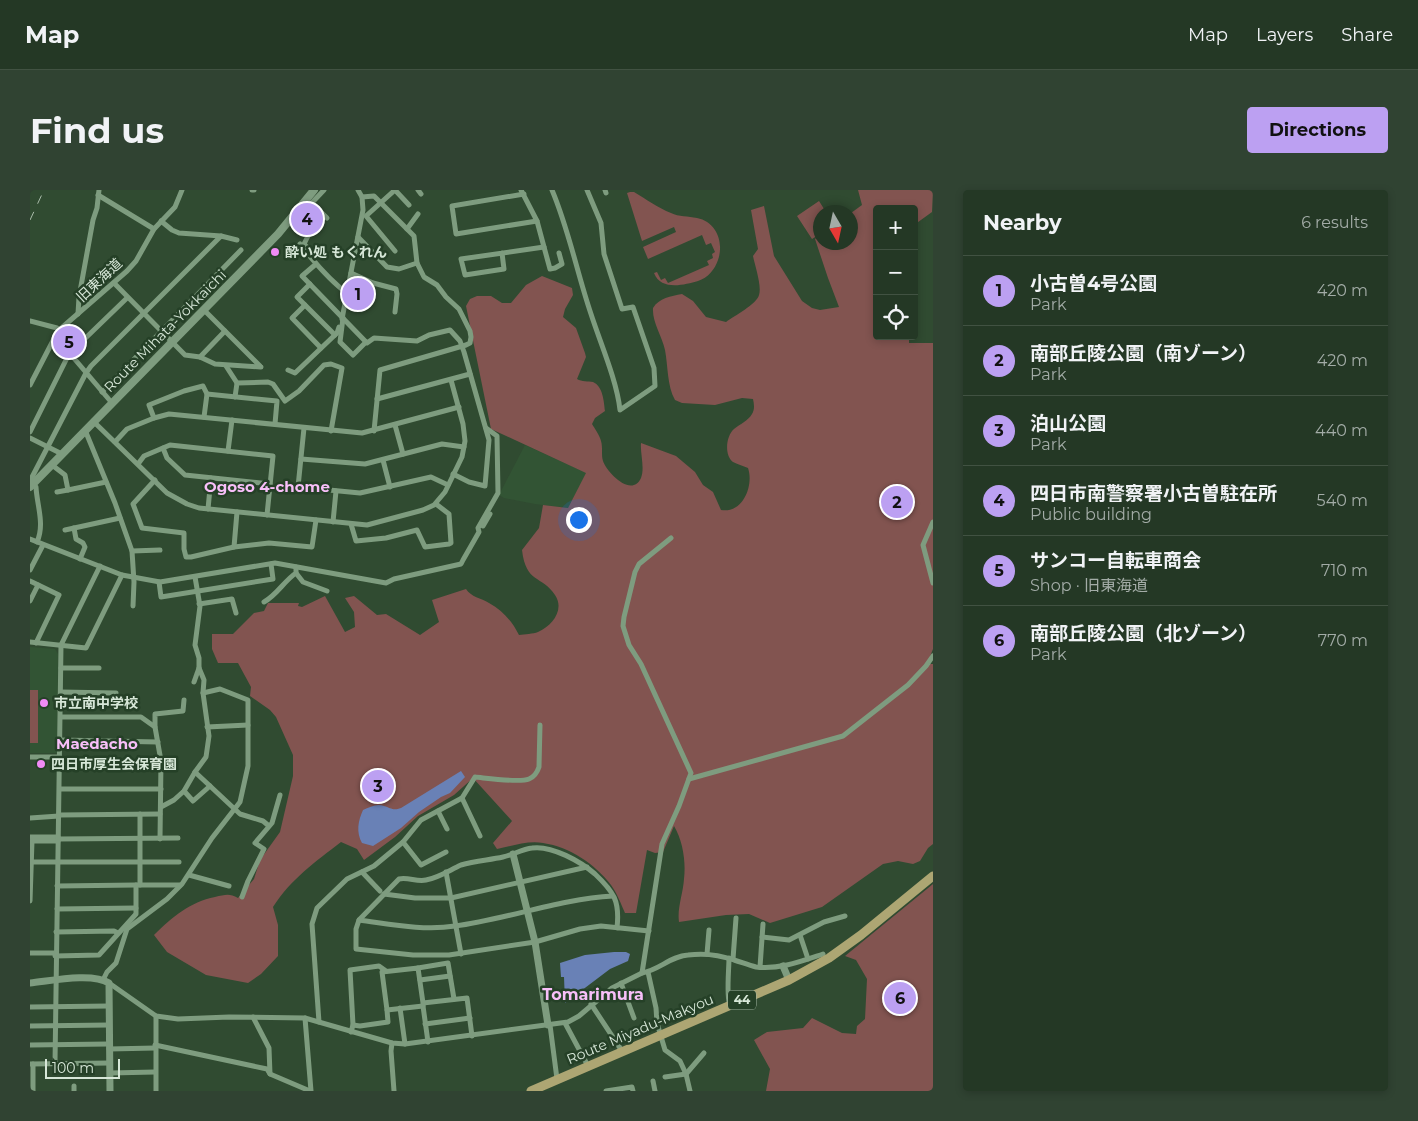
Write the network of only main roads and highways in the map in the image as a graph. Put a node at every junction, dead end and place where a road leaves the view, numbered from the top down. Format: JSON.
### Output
{"nodes":[{"id":1,"x":314,"y":190,"type":"edge"},
{"id":2,"x":31,"y":484,"type":"edge"},
{"id":3,"x":933,"y":876,"type":"edge"},
{"id":4,"x":531,"y":1091,"type":"edge"}],
"edges":[{"from":1,"to":2,"type":"main road","name":"Route Mihata-Yokkaichi"},
{"from":3,"to":4,"type":"main road","name":"Route Miyadu-Makyou","number":"44"}]}
